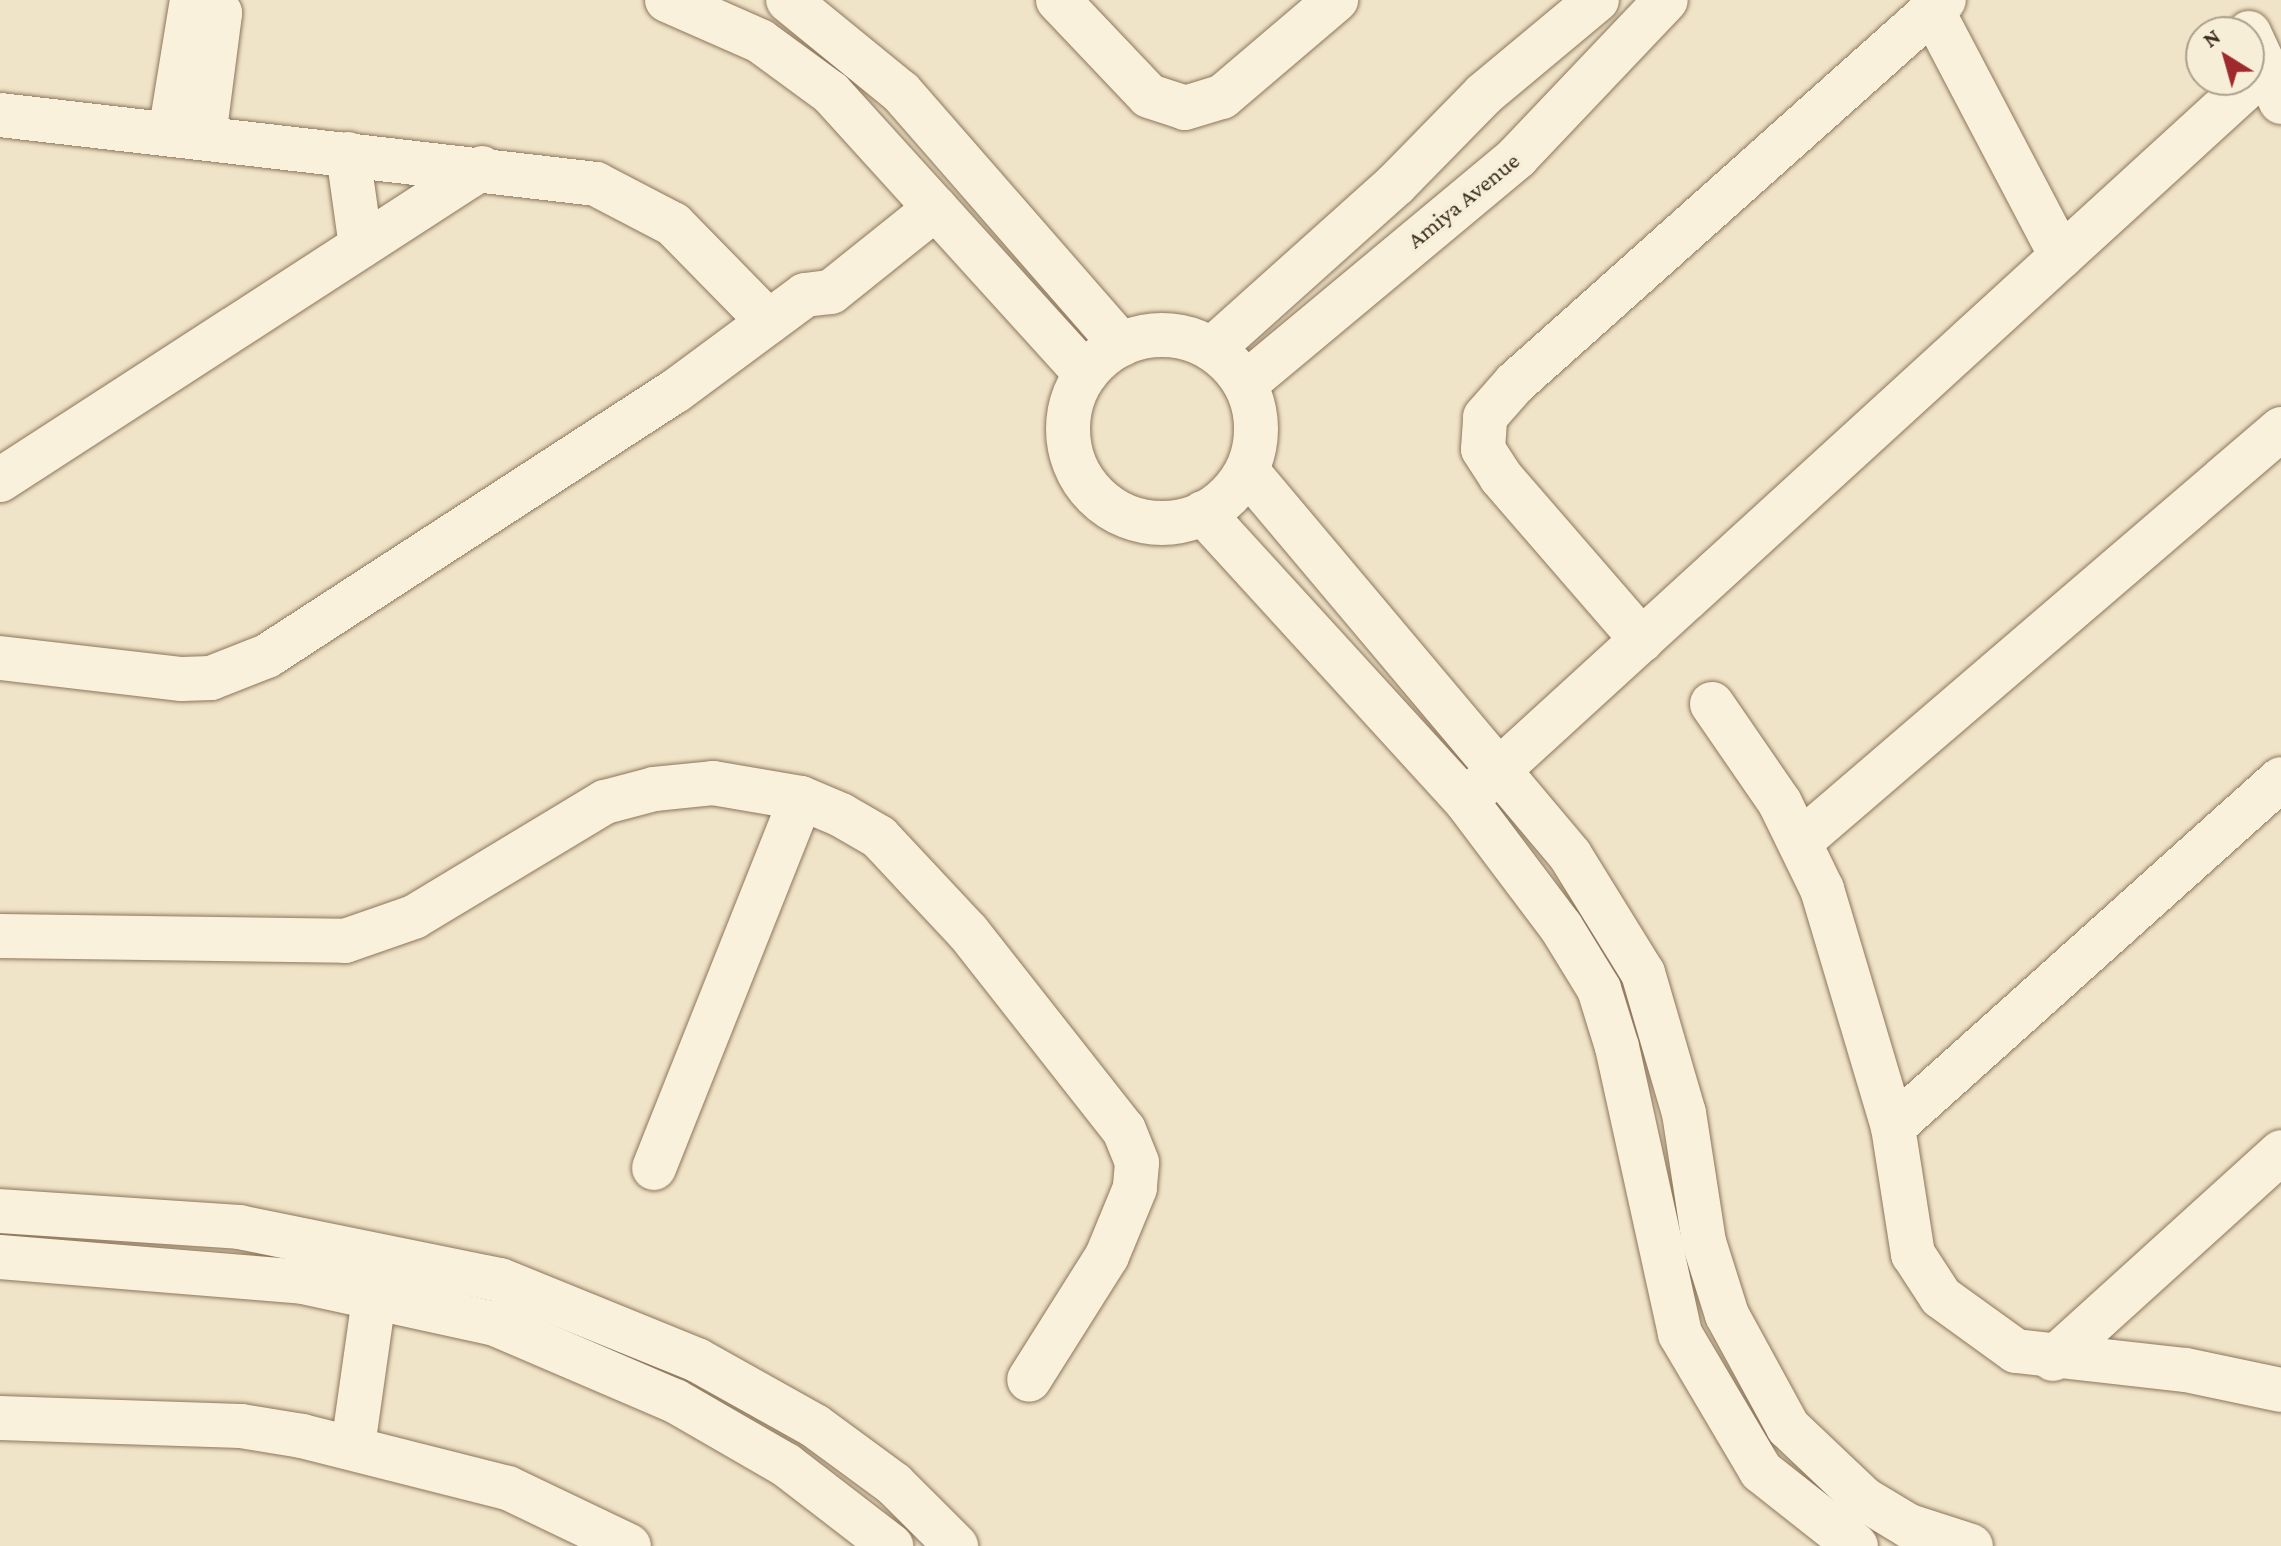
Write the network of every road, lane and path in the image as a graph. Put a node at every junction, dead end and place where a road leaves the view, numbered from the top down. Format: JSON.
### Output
{"nodes":[{"id":1,"x":192,"y":0,"type":"edge"},
{"id":2,"x":212,"y":0,"type":"edge"},
{"id":3,"x":667,"y":0,"type":"edge"},
{"id":4,"x":788,"y":0,"type":"edge"},
{"id":5,"x":1058,"y":0,"type":"edge"},
{"id":6,"x":1336,"y":0,"type":"edge"},
{"id":7,"x":1597,"y":0,"type":"edge"},
{"id":8,"x":1666,"y":0,"type":"edge"},
{"id":9,"x":1938,"y":5,"type":"edge"},
{"id":10,"x":2223,"y":96,"type":"edge"},
{"id":11,"x":5,"y":119,"type":"edge"},
{"id":12,"x":187,"y":135,"type":"junction"},
{"id":13,"x":348,"y":154,"type":"junction"},
{"id":14,"x":482,"y":168,"type":"junction"},
{"id":15,"x":927,"y":196,"type":"junction"},
{"id":16,"x":361,"y":246,"type":"junction"},
{"id":17,"x":2061,"y":256,"type":"junction"},
{"id":18,"x":769,"y":322,"type":"junction"},
{"id":19,"x":1121,"y":344,"type":"junction"},
{"id":20,"x":1212,"y":349,"type":"junction"},
{"id":21,"x":1086,"y":374,"type":"junction"},
{"id":22,"x":1245,"y":384,"type":"junction"},
{"id":23,"x":2281,"y":429,"type":"edge"},
{"id":24,"x":1247,"y":471,"type":"junction"},
{"id":25,"x":0,"y":480,"type":"edge"},
{"id":26,"x":1203,"y":513,"type":"junction"},
{"id":27,"x":1642,"y":640,"type":"junction"},
{"id":28,"x":0,"y":658,"type":"edge"},
{"id":29,"x":1712,"y":704,"type":"dead end"},
{"id":30,"x":1498,"y":770,"type":"junction"},
{"id":31,"x":2281,"y":779,"type":"edge"},
{"id":32,"x":801,"y":798,"type":"junction"},
{"id":33,"x":1466,"y":801,"type":"junction"},
{"id":34,"x":1802,"y":840,"type":"junction"},
{"id":35,"x":0,"y":936,"type":"edge"},
{"id":36,"x":1893,"y":1127,"type":"junction"},
{"id":37,"x":2281,"y":1152,"type":"edge"},
{"id":38,"x":654,"y":1168,"type":"dead end"},
{"id":39,"x":0,"y":1211,"type":"edge"},
{"id":40,"x":381,"y":1253,"type":"junction"},
{"id":41,"x":0,"y":1257,"type":"edge"},
{"id":42,"x":375,"y":1297,"type":"junction"},
{"id":43,"x":2053,"y":1359,"type":"junction"},
{"id":44,"x":1029,"y":1380,"type":"dead end"},
{"id":45,"x":2281,"y":1390,"type":"edge"},
{"id":46,"x":0,"y":1418,"type":"edge"},
{"id":47,"x":353,"y":1446,"type":"junction"},
{"id":48,"x":629,"y":1546,"type":"edge"},
{"id":49,"x":891,"y":1546,"type":"edge"},
{"id":50,"x":956,"y":1546,"type":"edge"},
{"id":51,"x":1856,"y":1546,"type":"edge"},
{"id":52,"x":1971,"y":1546,"type":"edge"}],
"edges":[{"from":1,"to":12,"type":"street"},
{"from":2,"to":12,"type":"street"},
{"from":3,"to":15,"type":"street"},
{"from":4,"to":19,"type":"street"},
{"from":5,"to":6,"type":"street"},
{"from":7,"to":20,"type":"street"},
{"from":8,"to":22,"type":"street","name":"Amiya Avenue"},
{"from":9,"to":17,"type":"street"},
{"from":9,"to":27,"type":"street"},
{"from":10,"to":17,"type":"street"},
{"from":11,"to":12,"type":"street"},
{"from":12,"to":13,"type":"street"},
{"from":13,"to":14,"type":"street"},
{"from":13,"to":16,"type":"street"},
{"from":14,"to":16,"type":"street"},
{"from":14,"to":18,"type":"street"},
{"from":15,"to":18,"type":"street"},
{"from":15,"to":21,"type":"street"},
{"from":16,"to":25,"type":"street"},
{"from":17,"to":27,"type":"street"},
{"from":18,"to":28,"type":"street"},
{"from":19,"to":20,"type":"street"},
{"from":19,"to":21,"type":"street"},
{"from":20,"to":22,"type":"street"},
{"from":21,"to":26,"type":"street"},
{"from":22,"to":24,"type":"street"},
{"from":23,"to":34,"type":"street"},
{"from":24,"to":26,"type":"street"},
{"from":24,"to":30,"type":"street"},
{"from":26,"to":33,"type":"street"},
{"from":27,"to":30,"type":"street"},
{"from":29,"to":34,"type":"street"},
{"from":30,"to":33,"type":"street"},
{"from":30,"to":52,"type":"street"},
{"from":31,"to":36,"type":"street"},
{"from":32,"to":35,"type":"street"},
{"from":32,"to":38,"type":"street"},
{"from":32,"to":44,"type":"street"},
{"from":33,"to":51,"type":"street"},
{"from":34,"to":36,"type":"street"},
{"from":36,"to":43,"type":"street"},
{"from":37,"to":43,"type":"street"},
{"from":39,"to":40,"type":"street"},
{"from":40,"to":42,"type":"street"},
{"from":40,"to":50,"type":"street"},
{"from":41,"to":42,"type":"street"},
{"from":42,"to":47,"type":"street"},
{"from":42,"to":49,"type":"street"},
{"from":43,"to":45,"type":"street"},
{"from":46,"to":47,"type":"street"},
{"from":47,"to":48,"type":"street"}]}
